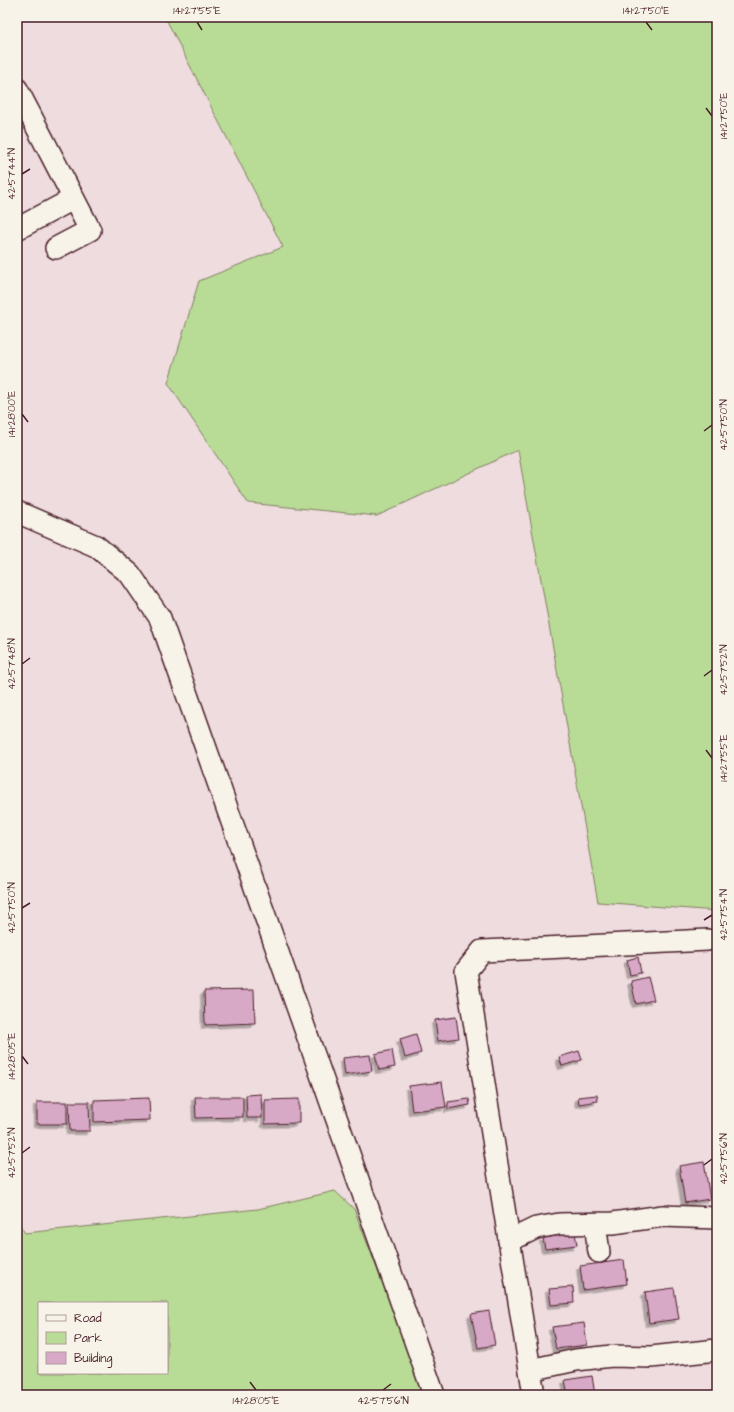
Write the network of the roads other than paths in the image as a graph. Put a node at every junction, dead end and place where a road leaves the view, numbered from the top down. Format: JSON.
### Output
{"nodes":[{"id":1,"x":17,"y":89,"type":"edge"},
{"id":2,"x":73,"y":199,"type":"junction"},
{"id":3,"x":17,"y":229,"type":"edge"},
{"id":4,"x":56,"y":248,"type":"dead end"},
{"id":5,"x":17,"y":512,"type":"edge"},
{"id":6,"x":708,"y":940,"type":"dead end"},
{"id":7,"x":717,"y":1218,"type":"edge"},
{"id":8,"x":595,"y":1224,"type":"junction"},
{"id":9,"x":509,"y":1241,"type":"junction"},
{"id":10,"x":599,"y":1252,"type":"dead end"},
{"id":11,"x":717,"y":1350,"type":"edge"},
{"id":12,"x":530,"y":1370,"type":"junction"},
{"id":13,"x":434,"y":1395,"type":"edge"},
{"id":14,"x":534,"y":1395,"type":"edge"}],
"edges":[{"from":1,"to":2,"type":"street"},
{"from":2,"to":3,"type":"street"},
{"from":2,"to":4,"type":"street"},
{"from":5,"to":13,"type":"street"},
{"from":6,"to":9,"type":"street"},
{"from":7,"to":8,"type":"street"},
{"from":8,"to":9,"type":"street"},
{"from":8,"to":10,"type":"street"},
{"from":9,"to":12,"type":"street"},
{"from":11,"to":12,"type":"street"},
{"from":12,"to":14,"type":"street"}]}
